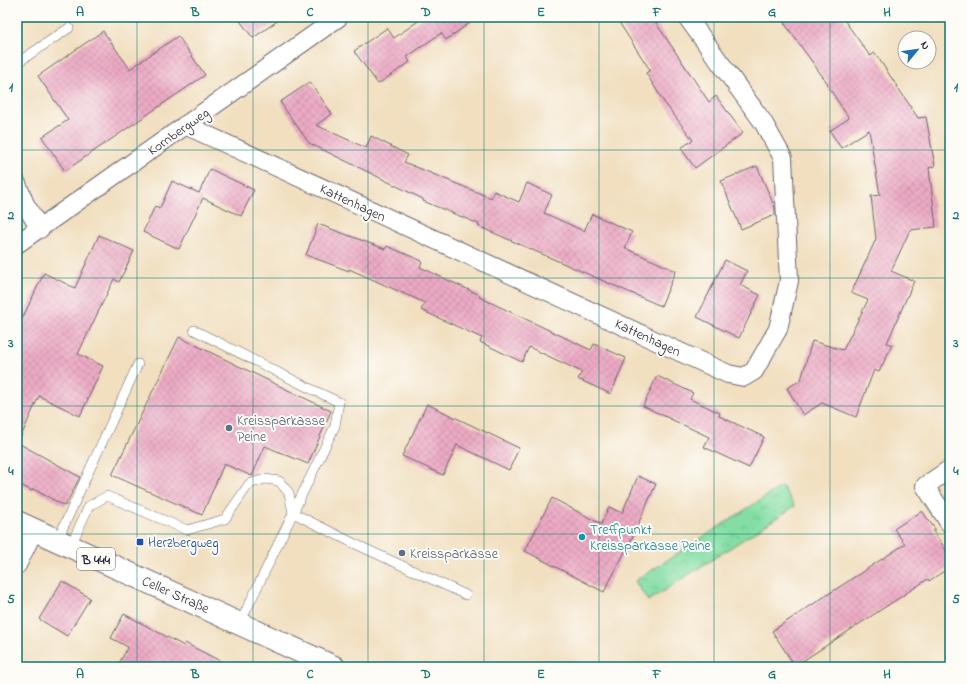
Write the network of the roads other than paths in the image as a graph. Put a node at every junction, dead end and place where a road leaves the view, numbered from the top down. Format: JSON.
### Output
{"nodes":[{"id":1,"x":339,"y":17,"type":"edge"},
{"id":2,"x":687,"y":17,"type":"edge"},
{"id":3,"x":69,"y":28,"type":"dead end"},
{"id":4,"x":17,"y":63,"type":"edge"},
{"id":5,"x":185,"y":125,"type":"junction"},
{"id":6,"x":17,"y":184,"type":"edge"},
{"id":7,"x":40,"y":229,"type":"junction"},
{"id":8,"x":17,"y":244,"type":"edge"},
{"id":9,"x":194,"y":330,"type":"dead end"},
{"id":10,"x":138,"y":364,"type":"dead end"},
{"id":11,"x":950,"y":469,"type":"edge"},
{"id":12,"x":293,"y":513,"type":"junction"},
{"id":13,"x":950,"y":524,"type":"edge"},
{"id":14,"x":26,"y":526,"type":"edge"},
{"id":15,"x":63,"y":544,"type":"junction"},
{"id":16,"x":17,"y":565,"type":"edge"},
{"id":17,"x":466,"y":594,"type":"dead end"},
{"id":18,"x":240,"y":623,"type":"junction"},
{"id":19,"x":334,"y":667,"type":"edge"}],
"edges":[{"from":1,"to":5,"type":"street","name":"Kornbergweg"},
{"from":2,"to":5,"type":"street","name":"Kattenhagen"},
{"from":3,"to":4,"type":"lane"},
{"from":5,"to":7,"type":"street","name":"Kornbergweg"},
{"from":6,"to":7,"type":"street"},
{"from":7,"to":8,"type":"street","name":"Kornbergweg"},
{"from":9,"to":12,"type":"lane"},
{"from":10,"to":15,"type":"lane"},
{"from":11,"to":13,"type":"street"},
{"from":12,"to":15,"type":"lane"},
{"from":12,"to":17,"type":"lane"},
{"from":12,"to":18,"type":"lane"},
{"from":14,"to":15,"type":"main road","name":"Celler Straße","number":"B 444"},
{"from":14,"to":16,"type":"street"},
{"from":15,"to":18,"type":"main road","name":"Celler Straße","number":"B 444"},
{"from":18,"to":19,"type":"main road","name":"Celler Straße","number":"B 444"}]}
